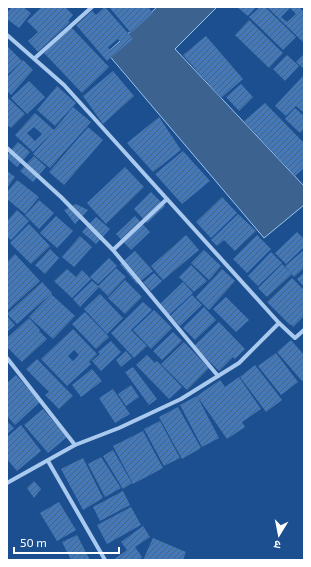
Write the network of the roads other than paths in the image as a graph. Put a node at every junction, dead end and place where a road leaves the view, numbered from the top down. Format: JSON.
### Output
{"nodes":[{"id":1,"x":92,"y":7,"type":"edge"},
{"id":2,"x":7,"y":35,"type":"edge"},
{"id":3,"x":35,"y":58,"type":"junction"},
{"id":4,"x":7,"y":148,"type":"edge"},
{"id":5,"x":167,"y":199,"type":"junction"},
{"id":6,"x":113,"y":250,"type":"junction"},
{"id":7,"x":279,"y":323,"type":"junction"},
{"id":8,"x":304,"y":330,"type":"edge"},
{"id":9,"x":7,"y":358,"type":"edge"},
{"id":10,"x":218,"y":376,"type":"junction"},
{"id":11,"x":75,"y":445,"type":"junction"},
{"id":12,"x":48,"y":461,"type":"junction"},
{"id":13,"x":7,"y":482,"type":"edge"},
{"id":14,"x":105,"y":560,"type":"edge"}],
"edges":[{"from":1,"to":3,"type":"street"},
{"from":2,"to":3,"type":"street"},
{"from":3,"to":5,"type":"street"},
{"from":4,"to":6,"type":"street"},
{"from":5,"to":6,"type":"street"},
{"from":5,"to":7,"type":"street"},
{"from":6,"to":10,"type":"street"},
{"from":7,"to":8,"type":"street"},
{"from":7,"to":10,"type":"street"},
{"from":9,"to":11,"type":"street"},
{"from":10,"to":11,"type":"street"},
{"from":11,"to":12,"type":"street"},
{"from":12,"to":13,"type":"street"},
{"from":12,"to":14,"type":"street"}]}
